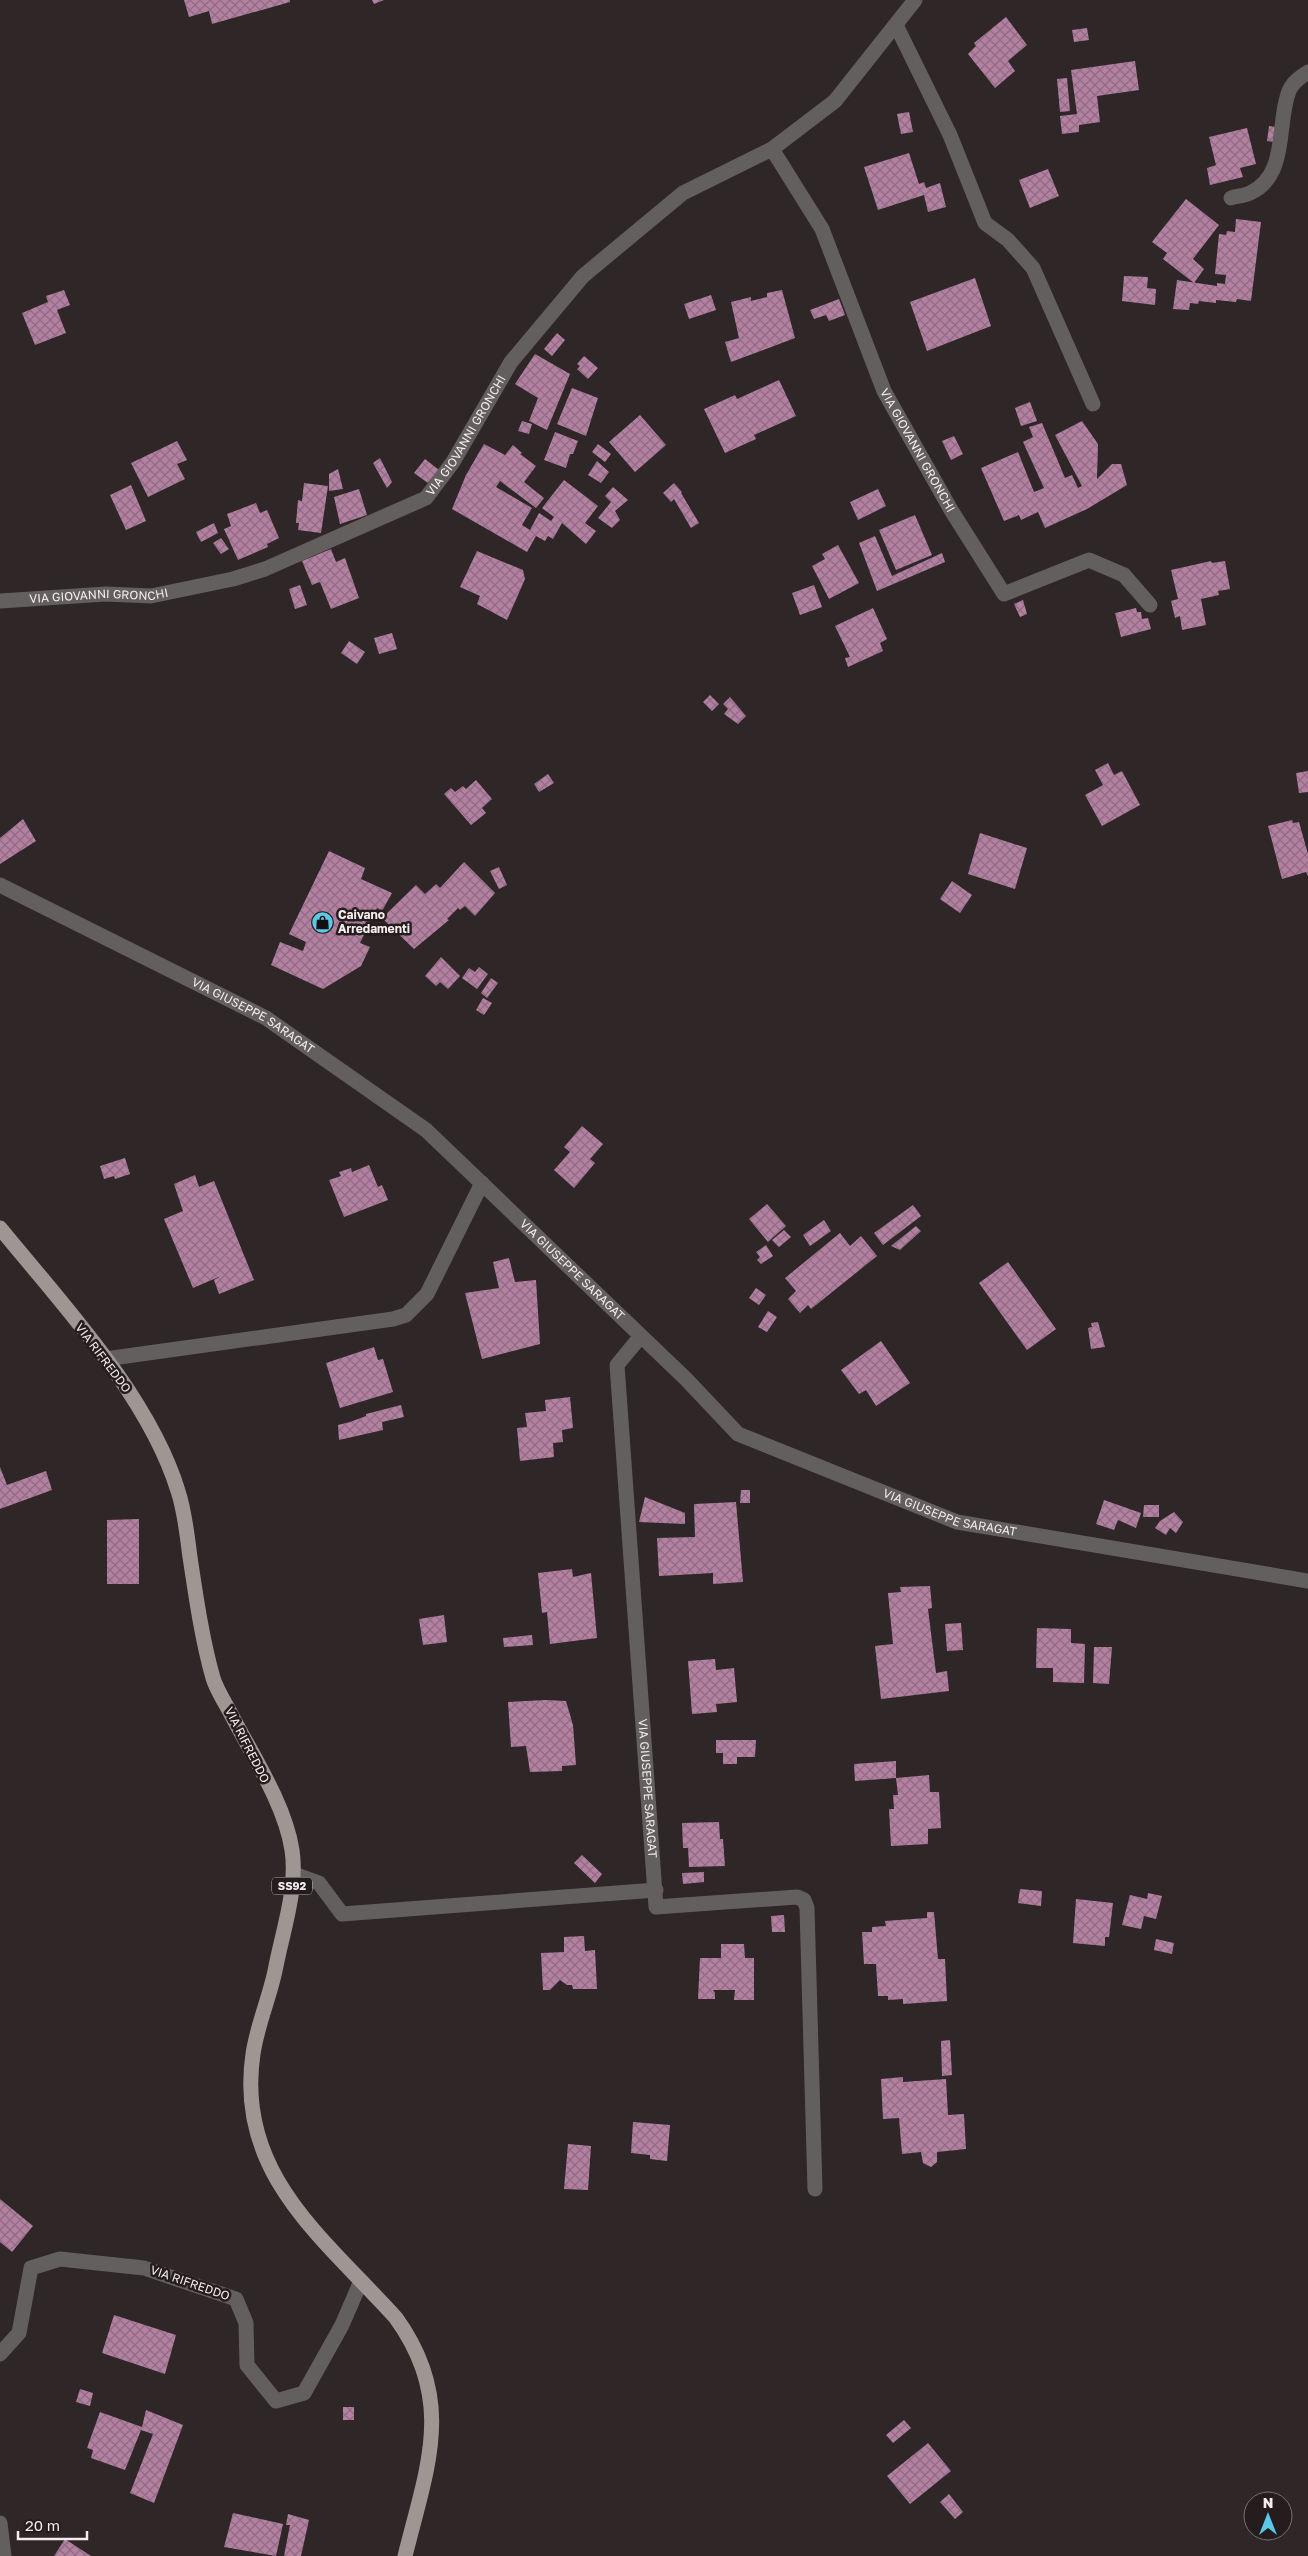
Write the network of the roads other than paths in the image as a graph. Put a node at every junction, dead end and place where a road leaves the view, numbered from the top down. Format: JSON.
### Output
{"nodes":[{"id":1,"x":915,"y":0,"type":"edge"},
{"id":2,"x":896,"y":25,"type":"junction"},
{"id":3,"x":1308,"y":72,"type":"edge"},
{"id":4,"x":772,"y":149,"type":"junction"},
{"id":5,"x":1231,"y":198,"type":"dead end"},
{"id":6,"x":1093,"y":404,"type":"dead end"},
{"id":7,"x":0,"y":601,"type":"edge"},
{"id":8,"x":1150,"y":605,"type":"dead end"},
{"id":9,"x":0,"y":885,"type":"edge"},
{"id":10,"x":482,"y":1183,"type":"junction"},
{"id":11,"x":0,"y":1228,"type":"edge"},
{"id":12,"x":641,"y":1336,"type":"junction"},
{"id":13,"x":105,"y":1359,"type":"junction"},
{"id":14,"x":1308,"y":1581,"type":"edge"},
{"id":15,"x":294,"y":1874,"type":"junction"},
{"id":16,"x":656,"y":1890,"type":"junction"},
{"id":17,"x":815,"y":2189,"type":"dead end"},
{"id":18,"x":361,"y":2281,"type":"junction"},
{"id":19,"x":0,"y":2354,"type":"edge"},
{"id":20,"x":0,"y":2524,"type":"edge"},
{"id":21,"x":4,"y":2556,"type":"edge"},
{"id":22,"x":404,"y":2556,"type":"edge"}],
"edges":[{"from":1,"to":2,"type":"street","name":"VIA GIOVANNI GRONCHI"},
{"from":2,"to":4,"type":"street","name":"VIA GIOVANNI GRONCHI"},
{"from":2,"to":6,"type":"street"},
{"from":3,"to":5,"type":"street"},
{"from":4,"to":7,"type":"street","name":"VIA GIOVANNI GRONCHI"},
{"from":4,"to":8,"type":"street","name":"VIA GIOVANNI GRONCHI"},
{"from":9,"to":10,"type":"street","name":"VIA GIUSEPPE SARAGAT"},
{"from":10,"to":12,"type":"street","name":"VIA GIUSEPPE SARAGAT"},
{"from":10,"to":13,"type":"street"},
{"from":11,"to":13,"type":"main road","name":"VIA RIFREDDO","number":"SS92"},
{"from":12,"to":14,"type":"street","name":"VIA GIUSEPPE SARAGAT"},
{"from":12,"to":16,"type":"street","name":"VIA GIUSEPPE SARAGAT"},
{"from":13,"to":15,"type":"main road","name":"VIA RIFREDDO","number":"SS92"},
{"from":15,"to":16,"type":"street"},
{"from":15,"to":18,"type":"main road","name":"VIA RIFREDDO","number":"SS92"},
{"from":16,"to":17,"type":"street","name":"VIA GIUSEPPE SARAGAT"},
{"from":18,"to":19,"type":"street","name":"VIA RIFREDDO"},
{"from":18,"to":22,"type":"main road","name":"VIA RIFREDDO","number":"SS92"},
{"from":20,"to":21,"type":"street"}]}
